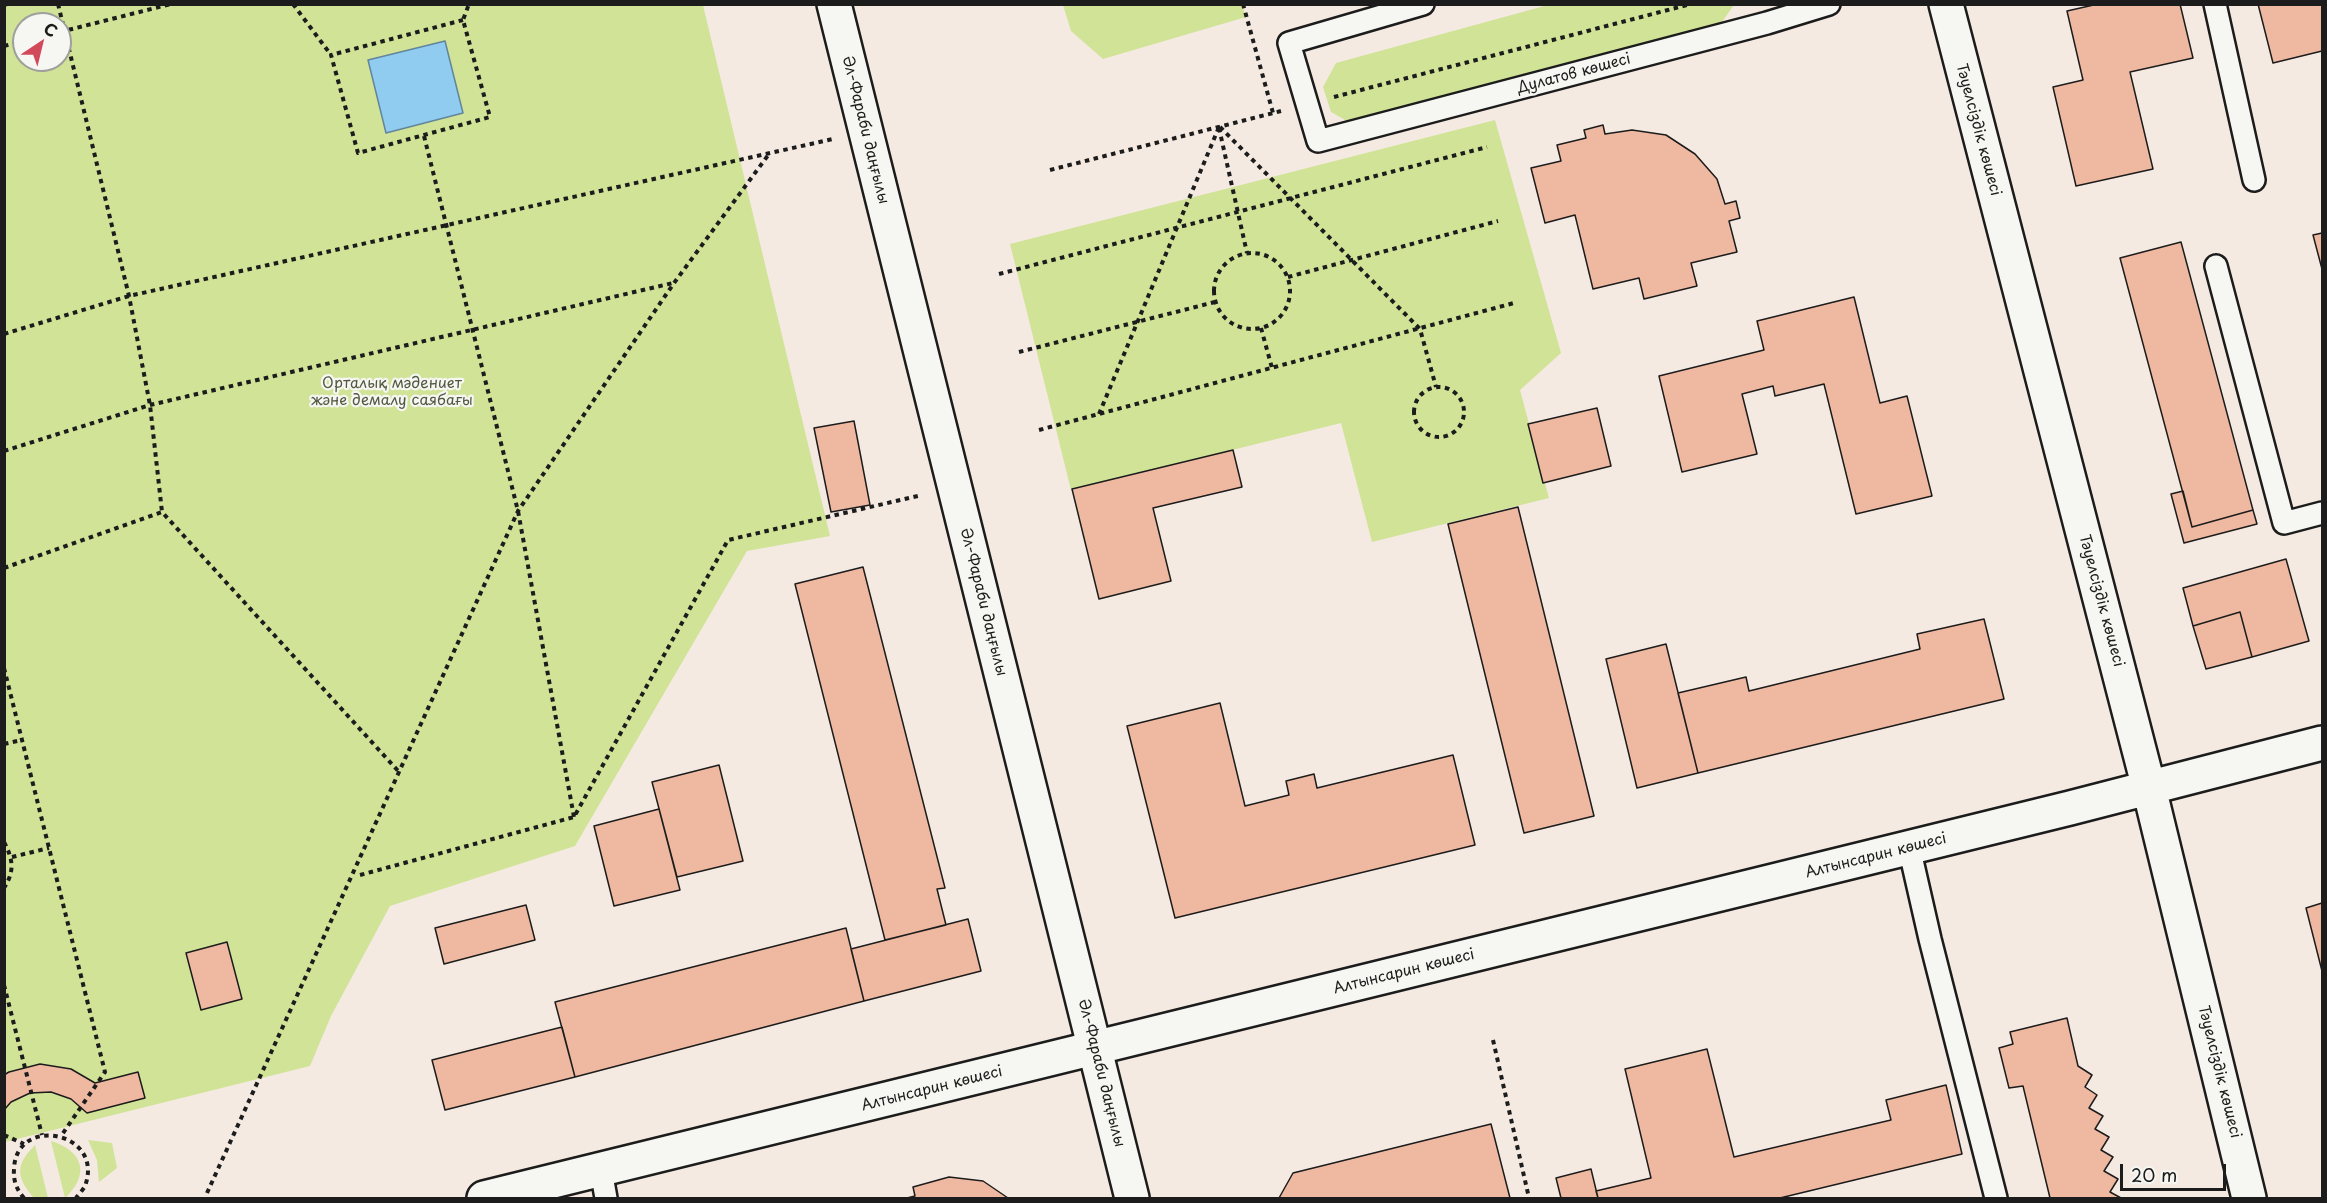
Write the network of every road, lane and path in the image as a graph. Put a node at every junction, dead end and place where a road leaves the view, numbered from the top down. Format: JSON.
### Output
{"nodes":[{"id":1,"x":171,"y":4,"type":"edge"},
{"id":2,"x":293,"y":4,"type":"edge"},
{"id":3,"x":469,"y":4,"type":"edge"},
{"id":4,"x":834,"y":4,"type":"edge"},
{"id":5,"x":1243,"y":4,"type":"edge"},
{"id":6,"x":1423,"y":4,"type":"edge"},
{"id":7,"x":1691,"y":4,"type":"edge"},
{"id":8,"x":1829,"y":4,"type":"edge"},
{"id":9,"x":1946,"y":4,"type":"edge"},
{"id":10,"x":2215,"y":4,"type":"edge"},
{"id":11,"x":1764,"y":14,"type":"edge"},
{"id":12,"x":463,"y":20,"type":"junction"},
{"id":13,"x":72,"y":30,"type":"edge"},
{"id":14,"x":332,"y":55,"type":"junction"},
{"id":15,"x":72,"y":68,"type":"edge"},
{"id":16,"x":1307,"y":104,"type":"junction"},
{"id":17,"x":1273,"y":113,"type":"junction"},
{"id":18,"x":1219,"y":126,"type":"junction"},
{"id":19,"x":866,"y":132,"type":"junction"},
{"id":20,"x":424,"y":136,"type":"junction"},
{"id":21,"x":1487,"y":147,"type":"dead end"},
{"id":22,"x":769,"y":154,"type":"junction"},
{"id":23,"x":1050,"y":170,"type":"dead end"},
{"id":24,"x":2254,"y":180,"type":"dead end"},
{"id":25,"x":1290,"y":198,"type":"junction"},
{"id":26,"x":1238,"y":211,"type":"junction"},
{"id":27,"x":1498,"y":221,"type":"dead end"},
{"id":28,"x":446,"y":226,"type":"junction"},
{"id":29,"x":1177,"y":227,"type":"junction"},
{"id":30,"x":1247,"y":253,"type":"junction"},
{"id":31,"x":1352,"y":260,"type":"junction"},
{"id":32,"x":2216,"y":266,"type":"dead end"},
{"id":33,"x":999,"y":274,"type":"dead end"},
{"id":34,"x":1288,"y":277,"type":"junction"},
{"id":35,"x":674,"y":283,"type":"junction"},
{"id":36,"x":129,"y":296,"type":"junction"},
{"id":37,"x":1215,"y":302,"type":"junction"},
{"id":38,"x":1514,"y":303,"type":"dead end"},
{"id":39,"x":1138,"y":322,"type":"junction"},
{"id":40,"x":1261,"y":328,"type":"junction"},
{"id":41,"x":1420,"y":329,"type":"junction"},
{"id":42,"x":472,"y":330,"type":"junction"},
{"id":43,"x":4,"y":334,"type":"edge"},
{"id":44,"x":1019,"y":352,"type":"dead end"},
{"id":45,"x":1272,"y":368,"type":"junction"},
{"id":46,"x":1436,"y":387,"type":"junction"},
{"id":47,"x":150,"y":405,"type":"junction"},
{"id":48,"x":1099,"y":414,"type":"junction"},
{"id":49,"x":1039,"y":430,"type":"dead end"},
{"id":50,"x":4,"y":451,"type":"edge"},
{"id":51,"x":954,"y":487,"type":"junction"},
{"id":52,"x":518,"y":511,"type":"junction"},
{"id":53,"x":162,"y":512,"type":"junction"},
{"id":54,"x":2322,"y":513,"type":"edge"},
{"id":55,"x":4,"y":568,"type":"edge"},
{"id":56,"x":4,"y":668,"type":"edge"},
{"id":57,"x":22,"y":740,"type":"junction"},
{"id":58,"x":2322,"y":743,"type":"edge"},
{"id":59,"x":4,"y":744,"type":"edge"},
{"id":60,"x":400,"y":773,"type":"junction"},
{"id":61,"x":2149,"y":788,"type":"junction"},
{"id":62,"x":574,"y":817,"type":"junction"},
{"id":63,"x":4,"y":842,"type":"edge"},
{"id":64,"x":1910,"y":847,"type":"junction"},
{"id":65,"x":49,"y":848,"type":"junction"},
{"id":66,"x":12,"y":857,"type":"junction"},
{"id":67,"x":360,"y":875,"type":"dead end"},
{"id":68,"x":4,"y":888,"type":"edge"},
{"id":69,"x":4,"y":985,"type":"edge"},
{"id":70,"x":1492,"y":1041,"type":"dead end"},
{"id":71,"x":1095,"y":1049,"type":"junction"},
{"id":72,"x":4,"y":1135,"type":"edge"},
{"id":73,"x":42,"y":1135,"type":"junction"},
{"id":74,"x":61,"y":1136,"type":"junction"},
{"id":75,"x":24,"y":1144,"type":"junction"},
{"id":76,"x":604,"y":1184,"type":"edge"},
{"id":77,"x":207,"y":1193,"type":"dead end"},
{"id":78,"x":24,"y":1198,"type":"edge"},
{"id":79,"x":76,"y":1198,"type":"edge"},
{"id":80,"x":484,"y":1198,"type":"edge"},
{"id":81,"x":1132,"y":1198,"type":"edge"},
{"id":82,"x":1529,"y":1198,"type":"edge"},
{"id":83,"x":1995,"y":1198,"type":"edge"},
{"id":84,"x":2249,"y":1198,"type":"edge"}],
"edges":[{"from":1,"to":13,"type":"path"},
{"from":2,"to":14,"type":"path"},
{"from":3,"to":12,"type":"path"},
{"from":4,"to":19,"type":"street","name":"Әл-Фараби даңғылы"},
{"from":5,"to":17,"type":"path"},
{"from":6,"to":16,"type":"lane"},
{"from":7,"to":16,"type":"path"},
{"from":8,"to":11,"type":"lane","name":"Дулатов көшесі"},
{"from":9,"to":61,"type":"street","name":"Тәуелсіздік көшесі"},
{"from":10,"to":24,"type":"lane"},
{"from":11,"to":16,"type":"lane","name":"Дулатов көшесі"},
{"from":12,"to":14,"type":"path"},
{"from":12,"to":20,"type":"path"},
{"from":14,"to":20,"type":"path"},
{"from":15,"to":36,"type":"path"},
{"from":16,"to":17,"type":"path"},
{"from":17,"to":18,"type":"path"},
{"from":18,"to":23,"type":"path"},
{"from":18,"to":25,"type":"path"},
{"from":18,"to":26,"type":"path"},
{"from":18,"to":29,"type":"path"},
{"from":19,"to":22,"type":"path"},
{"from":19,"to":51,"type":"street","name":"Әл-Фараби даңғылы"},
{"from":20,"to":28,"type":"path"},
{"from":21,"to":25,"type":"path"},
{"from":22,"to":28,"type":"path"},
{"from":22,"to":35,"type":"path"},
{"from":25,"to":26,"type":"path"},
{"from":25,"to":31,"type":"path"},
{"from":26,"to":29,"type":"path"},
{"from":26,"to":30,"type":"path"},
{"from":27,"to":31,"type":"path"},
{"from":28,"to":36,"type":"path"},
{"from":28,"to":42,"type":"path"},
{"from":29,"to":33,"type":"path"},
{"from":29,"to":39,"type":"path"},
{"from":30,"to":34,"type":"path"},
{"from":30,"to":37,"type":"path"},
{"from":31,"to":34,"type":"path"},
{"from":31,"to":41,"type":"path"},
{"from":32,"to":54,"type":"lane"},
{"from":34,"to":40,"type":"path"},
{"from":35,"to":42,"type":"path"},
{"from":35,"to":52,"type":"path"},
{"from":36,"to":43,"type":"path"},
{"from":36,"to":47,"type":"path"},
{"from":37,"to":39,"type":"path"},
{"from":37,"to":40,"type":"path"},
{"from":38,"to":41,"type":"path"},
{"from":39,"to":44,"type":"path"},
{"from":39,"to":48,"type":"path"},
{"from":40,"to":45,"type":"path"},
{"from":41,"to":45,"type":"path"},
{"from":41,"to":46,"type":"path"},
{"from":42,"to":47,"type":"path"},
{"from":42,"to":52,"type":"path"},
{"from":45,"to":48,"type":"path"},
{"from":46,"to":46,"type":"path"},
{"from":47,"to":50,"type":"path"},
{"from":47,"to":53,"type":"path"},
{"from":48,"to":49,"type":"path"},
{"from":51,"to":62,"type":"path"},
{"from":51,"to":71,"type":"street","name":"Әл-Фараби даңғылы"},
{"from":52,"to":60,"type":"path"},
{"from":52,"to":62,"type":"path"},
{"from":53,"to":55,"type":"path"},
{"from":53,"to":60,"type":"path"},
{"from":56,"to":57,"type":"path"},
{"from":57,"to":59,"type":"path"},
{"from":57,"to":65,"type":"path"},
{"from":58,"to":61,"type":"street","name":"Алтынсарин көшесі"},
{"from":60,"to":77,"type":"path"},
{"from":61,"to":64,"type":"street","name":"Алтынсарин көшесі"},
{"from":61,"to":84,"type":"street","name":"Тәуелсіздік көшесі"},
{"from":62,"to":67,"type":"path"},
{"from":63,"to":66,"type":"path"},
{"from":64,"to":71,"type":"street","name":"Алтынсарин көшесі"},
{"from":64,"to":83,"type":"lane"},
{"from":65,"to":66,"type":"path"},
{"from":65,"to":74,"type":"path"},
{"from":66,"to":68,"type":"path"},
{"from":69,"to":73,"type":"path"},
{"from":70,"to":82,"type":"path"},
{"from":71,"to":76,"type":"street","name":"Алтынсарин көшесі"},
{"from":71,"to":81,"type":"street","name":"Әл-Фараби даңғылы"},
{"from":72,"to":75,"type":"path"},
{"from":73,"to":74,"type":"path"},
{"from":73,"to":75,"type":"path"},
{"from":74,"to":79,"type":"path"},
{"from":75,"to":78,"type":"path"},
{"from":76,"to":80,"type":"street","name":"Алтынсарин көшесі"}]}
